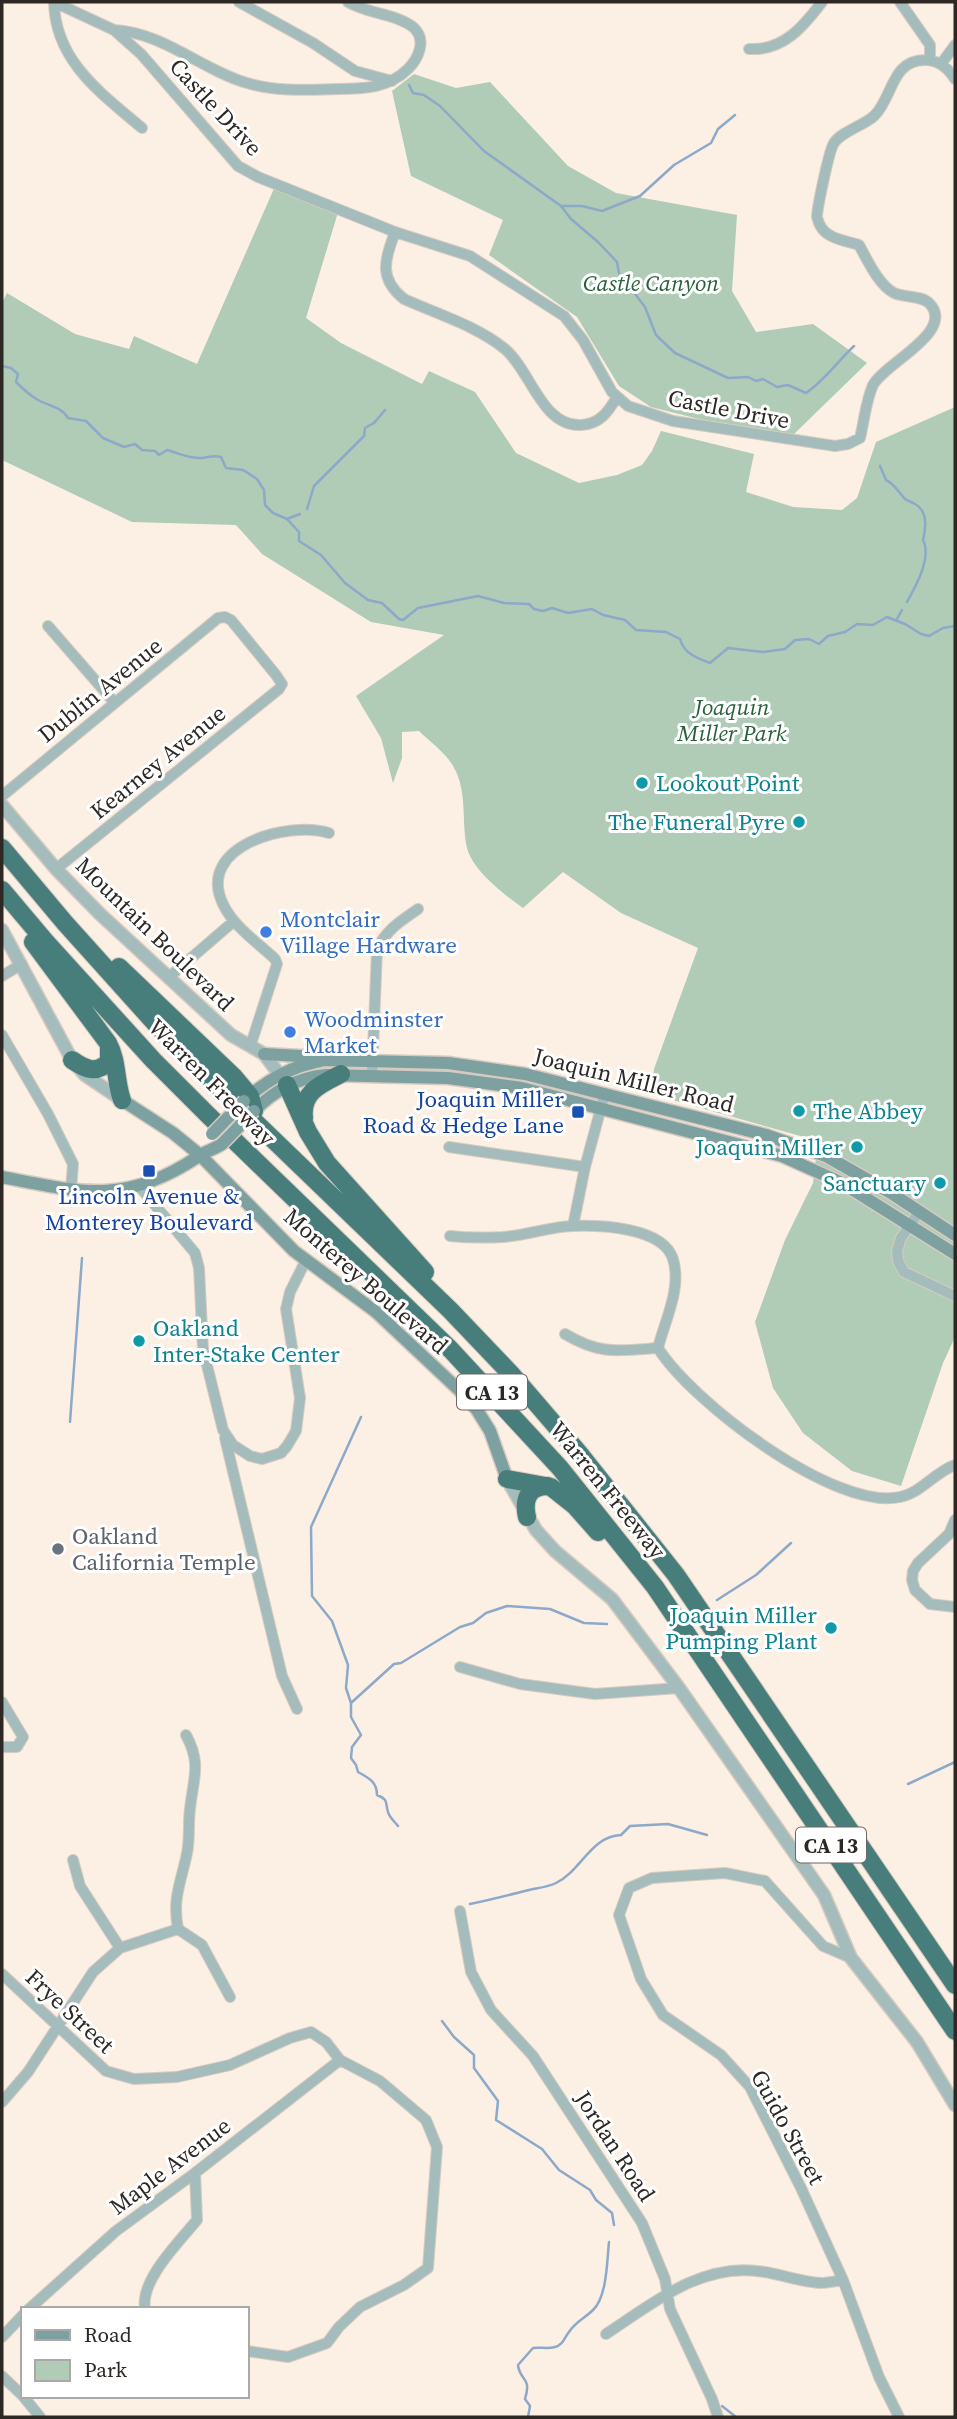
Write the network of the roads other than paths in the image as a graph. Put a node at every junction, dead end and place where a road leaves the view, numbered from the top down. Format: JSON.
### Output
{"nodes":[{"id":1,"x":54,"y":2,"type":"edge"},
{"id":2,"x":239,"y":2,"type":"edge"},
{"id":3,"x":348,"y":2,"type":"edge"},
{"id":4,"x":822,"y":2,"type":"edge"},
{"id":5,"x":900,"y":2,"type":"edge"},
{"id":6,"x":114,"y":30,"type":"junction"},
{"id":7,"x":955,"y":45,"type":"edge"},
{"id":8,"x":749,"y":49,"type":"dead end"},
{"id":9,"x":930,"y":60,"type":"junction"},
{"id":10,"x":941,"y":64,"type":"junction"},
{"id":11,"x":955,"y":79,"type":"edge"},
{"id":12,"x":392,"y":81,"type":"junction"},
{"id":13,"x":142,"y":128,"type":"dead end"},
{"id":14,"x":395,"y":232,"type":"junction"},
{"id":15,"x":617,"y":397,"type":"junction"},
{"id":16,"x":48,"y":626,"type":"dead end"},
{"id":17,"x":282,"y":684,"type":"joint"},
{"id":18,"x":114,"y":702,"type":"junction"},
{"id":19,"x":2,"y":796,"type":"edge"},
{"id":20,"x":2,"y":805,"type":"edge"},
{"id":21,"x":329,"y":833,"type":"dead end"},
{"id":22,"x":7,"y":855,"type":"edge"},
{"id":23,"x":57,"y":869,"type":"junction"},
{"id":24,"x":6,"y":895,"type":"edge"},
{"id":25,"x":418,"y":909,"type":"dead end"},
{"id":26,"x":234,"y":921,"type":"junction"},
{"id":27,"x":2,"y":930,"type":"edge"},
{"id":28,"x":22,"y":964,"type":"junction"},
{"id":29,"x":2,"y":975,"type":"edge"},
{"id":30,"x":168,"y":978,"type":"junction"},
{"id":31,"x":2,"y":1035,"type":"edge"},
{"id":32,"x":108,"y":1043,"type":"junction"},
{"id":33,"x":251,"y":1044,"type":"junction"},
{"id":34,"x":264,"y":1054,"type":"junction"},
{"id":35,"x":72,"y":1060,"type":"junction"},
{"id":36,"x":372,"y":1060,"type":"junction"},
{"id":37,"x":342,"y":1067,"type":"junction"},
{"id":38,"x":372,"y":1076,"type":"junction"},
{"id":39,"x":283,"y":1080,"type":"junction"},
{"id":40,"x":605,"y":1093,"type":"junction"},
{"id":41,"x":122,"y":1100,"type":"junction"},
{"id":42,"x":250,"y":1103,"type":"junction"},
{"id":43,"x":601,"y":1108,"type":"junction"},
{"id":44,"x":308,"y":1132,"type":"junction"},
{"id":45,"x":449,"y":1147,"type":"dead end"},
{"id":46,"x":200,"y":1155,"type":"junction"},
{"id":47,"x":585,"y":1167,"type":"junction"},
{"id":48,"x":2,"y":1177,"type":"edge"},
{"id":49,"x":139,"y":1186,"type":"junction"},
{"id":50,"x":71,"y":1191,"type":"junction"},
{"id":51,"x":919,"y":1212,"type":"junction"},
{"id":52,"x":911,"y":1224,"type":"junction"},
{"id":53,"x":573,"y":1226,"type":"junction"},
{"id":54,"x":955,"y":1235,"type":"edge"},
{"id":55,"x":450,"y":1236,"type":"dead end"},
{"id":56,"x":955,"y":1254,"type":"edge"},
{"id":57,"x":306,"y":1260,"type":"junction"},
{"id":58,"x":955,"y":1296,"type":"edge"},
{"id":59,"x":450,"y":1310,"type":"junction"},
{"id":60,"x":565,"y":1334,"type":"dead end"},
{"id":61,"x":658,"y":1348,"type":"junction"},
{"id":62,"x":223,"y":1430,"type":"junction"},
{"id":63,"x":955,"y":1465,"type":"edge"},
{"id":64,"x":507,"y":1479,"type":"junction"},
{"id":65,"x":551,"y":1486,"type":"junction"},
{"id":66,"x":527,"y":1517,"type":"junction"},
{"id":67,"x":955,"y":1520,"type":"edge"},
{"id":68,"x":955,"y":1607,"type":"edge"},
{"id":69,"x":706,"y":1660,"type":"junction"},
{"id":70,"x":460,"y":1667,"type":"dead end"},
{"id":71,"x":679,"y":1688,"type":"junction"},
{"id":72,"x":2,"y":1702,"type":"edge"},
{"id":73,"x":297,"y":1709,"type":"dead end"},
{"id":74,"x":186,"y":1735,"type":"dead end"},
{"id":75,"x":2,"y":1747,"type":"edge"},
{"id":76,"x":73,"y":1860,"type":"dead end"},
{"id":77,"x":460,"y":1911,"type":"dead end"},
{"id":78,"x":178,"y":1929,"type":"junction"},
{"id":79,"x":120,"y":1948,"type":"junction"},
{"id":80,"x":851,"y":1958,"type":"junction"},
{"id":81,"x":2,"y":1974,"type":"edge"},
{"id":82,"x":955,"y":1985,"type":"edge"},
{"id":83,"x":230,"y":1997,"type":"dead end"},
{"id":84,"x":58,"y":2025,"type":"junction"},
{"id":85,"x":955,"y":2031,"type":"edge"},
{"id":86,"x":340,"y":2060,"type":"junction"},
{"id":87,"x":2,"y":2102,"type":"edge"},
{"id":88,"x":955,"y":2105,"type":"edge"},
{"id":89,"x":195,"y":2173,"type":"junction"},
{"id":90,"x":843,"y":2280,"type":"junction"},
{"id":91,"x":668,"y":2295,"type":"junction"},
{"id":92,"x":31,"y":2307,"type":"edge"},
{"id":93,"x":145,"y":2307,"type":"edge"},
{"id":94,"x":21,"y":2317,"type":"edge"},
{"id":95,"x":606,"y":2334,"type":"dead end"},
{"id":96,"x":2,"y":2337,"type":"edge"},
{"id":97,"x":248,"y":2351,"type":"edge"},
{"id":98,"x":2,"y":2376,"type":"edge"},
{"id":99,"x":21,"y":2394,"type":"edge"},
{"id":100,"x":25,"y":2398,"type":"edge"},
{"id":101,"x":40,"y":2417,"type":"edge"},
{"id":102,"x":718,"y":2417,"type":"edge"},
{"id":103,"x":899,"y":2417,"type":"edge"}],
"edges":[{"from":1,"to":6,"type":"street","name":"Castle Drive"},
{"from":1,"to":13,"type":"street"},
{"from":2,"to":12,"type":"street"},
{"from":3,"to":12,"type":"street"},
{"from":4,"to":8,"type":"street"},
{"from":5,"to":9,"type":"street"},
{"from":6,"to":12,"type":"street"},
{"from":6,"to":14,"type":"street","name":"Castle Drive"},
{"from":7,"to":10,"type":"street"},
{"from":9,"to":10,"type":"street"},
{"from":9,"to":15,"type":"street","name":"Castle Drive"},
{"from":10,"to":11,"type":"street"},
{"from":14,"to":15,"type":"street","name":"Castle Drive"},
{"from":14,"to":15,"type":"street"},
{"from":16,"to":18,"type":"street"},
{"from":17,"to":18,"type":"street","name":"Dublin Avenue"},
{"from":17,"to":23,"type":"street","name":"Kearney Avenue"},
{"from":18,"to":19,"type":"street","name":"Dublin Avenue"},
{"from":20,"to":23,"type":"street","name":"Mountain Boulevard"},
{"from":21,"to":26,"type":"street"},
{"from":22,"to":42,"type":"highway"},
{"from":22,"to":59,"type":"highway","name":"Warren Freeway","number":"CA 13"},
{"from":23,"to":30,"type":"street","name":"Mountain Boulevard"},
{"from":24,"to":32,"type":"highway"},
{"from":24,"to":69,"type":"highway","name":"Warren Freeway","number":"CA 13"},
{"from":25,"to":36,"type":"street"},
{"from":26,"to":30,"type":"street"},
{"from":26,"to":33,"type":"street"},
{"from":27,"to":28,"type":"street","name":"Monterey Boulevard"},
{"from":28,"to":29,"type":"street"},
{"from":28,"to":35,"type":"street","name":"Monterey Boulevard"},
{"from":30,"to":33,"type":"street","name":"Mountain Boulevard"},
{"from":31,"to":50,"type":"street"},
{"from":32,"to":35,"type":"highway"},
{"from":32,"to":41,"type":"highway"},
{"from":33,"to":34,"type":"street","name":"Mountain Boulevard"},
{"from":34,"to":37,"type":"main road"},
{"from":34,"to":39,"type":"street","name":"Mountain Boulevard"},
{"from":35,"to":41,"type":"street","name":"Monterey Boulevard"},
{"from":36,"to":37,"type":"main road","name":"Joaquin Miller Road"},
{"from":36,"to":38,"type":"street"},
{"from":36,"to":40,"type":"main road","name":"Joaquin Miller Road"},
{"from":37,"to":38,"type":"main road","name":"Joaquin Miller Road"},
{"from":37,"to":39,"type":"main road","name":"Joaquin Miller Road"},
{"from":37,"to":44,"type":"highway"},
{"from":38,"to":43,"type":"main road","name":"Joaquin Miller Road"},
{"from":39,"to":42,"type":"main road"},
{"from":39,"to":44,"type":"highway"},
{"from":40,"to":43,"type":"street"},
{"from":40,"to":51,"type":"main road","name":"Joaquin Miller Road"},
{"from":41,"to":46,"type":"main road","name":"Monterey Boulevard"},
{"from":42,"to":46,"type":"main road","bridge":true},
{"from":42,"to":46,"type":"main road","bridge":true},
{"from":43,"to":47,"type":"street"},
{"from":43,"to":52,"type":"main road","name":"Joaquin Miller Road"},
{"from":44,"to":59,"type":"highway"},
{"from":45,"to":47,"type":"street"},
{"from":46,"to":49,"type":"main road"},
{"from":46,"to":57,"type":"main road","name":"Monterey Boulevard"},
{"from":47,"to":53,"type":"street"},
{"from":48,"to":50,"type":"main road"},
{"from":49,"to":50,"type":"main road"},
{"from":49,"to":62,"type":"street"},
{"from":51,"to":52,"type":"street"},
{"from":51,"to":54,"type":"main road","name":"Joaquin Miller Road"},
{"from":52,"to":56,"type":"main road","name":"Joaquin Miller Road"},
{"from":52,"to":58,"type":"street"},
{"from":53,"to":55,"type":"street"},
{"from":53,"to":61,"type":"street"},
{"from":57,"to":62,"type":"street"},
{"from":57,"to":64,"type":"main road","name":"Monterey Boulevard"},
{"from":59,"to":82,"type":"highway","name":"Warren Freeway","number":"CA 13"},
{"from":60,"to":61,"type":"street"},
{"from":61,"to":63,"type":"street"},
{"from":62,"to":73,"type":"street"},
{"from":64,"to":65,"type":"highway"},
{"from":64,"to":66,"type":"street","name":"Monterey Boulevard"},
{"from":65,"to":66,"type":"highway"},
{"from":65,"to":69,"type":"highway"},
{"from":66,"to":71,"type":"street","name":"Monterey Boulevard"},
{"from":67,"to":68,"type":"street"},
{"from":69,"to":85,"type":"highway","name":"Warren Freeway","number":"CA 13"},
{"from":70,"to":71,"type":"street"},
{"from":71,"to":80,"type":"street","name":"Monterey Boulevard"},
{"from":72,"to":75,"type":"street"},
{"from":74,"to":78,"type":"street"},
{"from":76,"to":79,"type":"street"},
{"from":77,"to":91,"type":"street","name":"Jordan Road"},
{"from":78,"to":79,"type":"street"},
{"from":78,"to":83,"type":"street"},
{"from":79,"to":84,"type":"street"},
{"from":80,"to":88,"type":"street","name":"Monterey Boulevard"},
{"from":80,"to":90,"type":"street","name":"Guido Street"},
{"from":81,"to":84,"type":"street","name":"Frye Street"},
{"from":84,"to":86,"type":"street","name":"Frye Street"},
{"from":84,"to":87,"type":"street"},
{"from":86,"to":89,"type":"street","name":"Maple Avenue"},
{"from":86,"to":97,"type":"street","name":"Frye Street"},
{"from":89,"to":92,"type":"street","name":"Maple Avenue"},
{"from":89,"to":93,"type":"street"},
{"from":90,"to":91,"type":"street"},
{"from":90,"to":103,"type":"street","name":"Guido Street"},
{"from":91,"to":95,"type":"street"},
{"from":91,"to":102,"type":"street","name":"Jordan Road"},
{"from":94,"to":96,"type":"street"},
{"from":98,"to":99,"type":"street"},
{"from":100,"to":101,"type":"street"}]}
